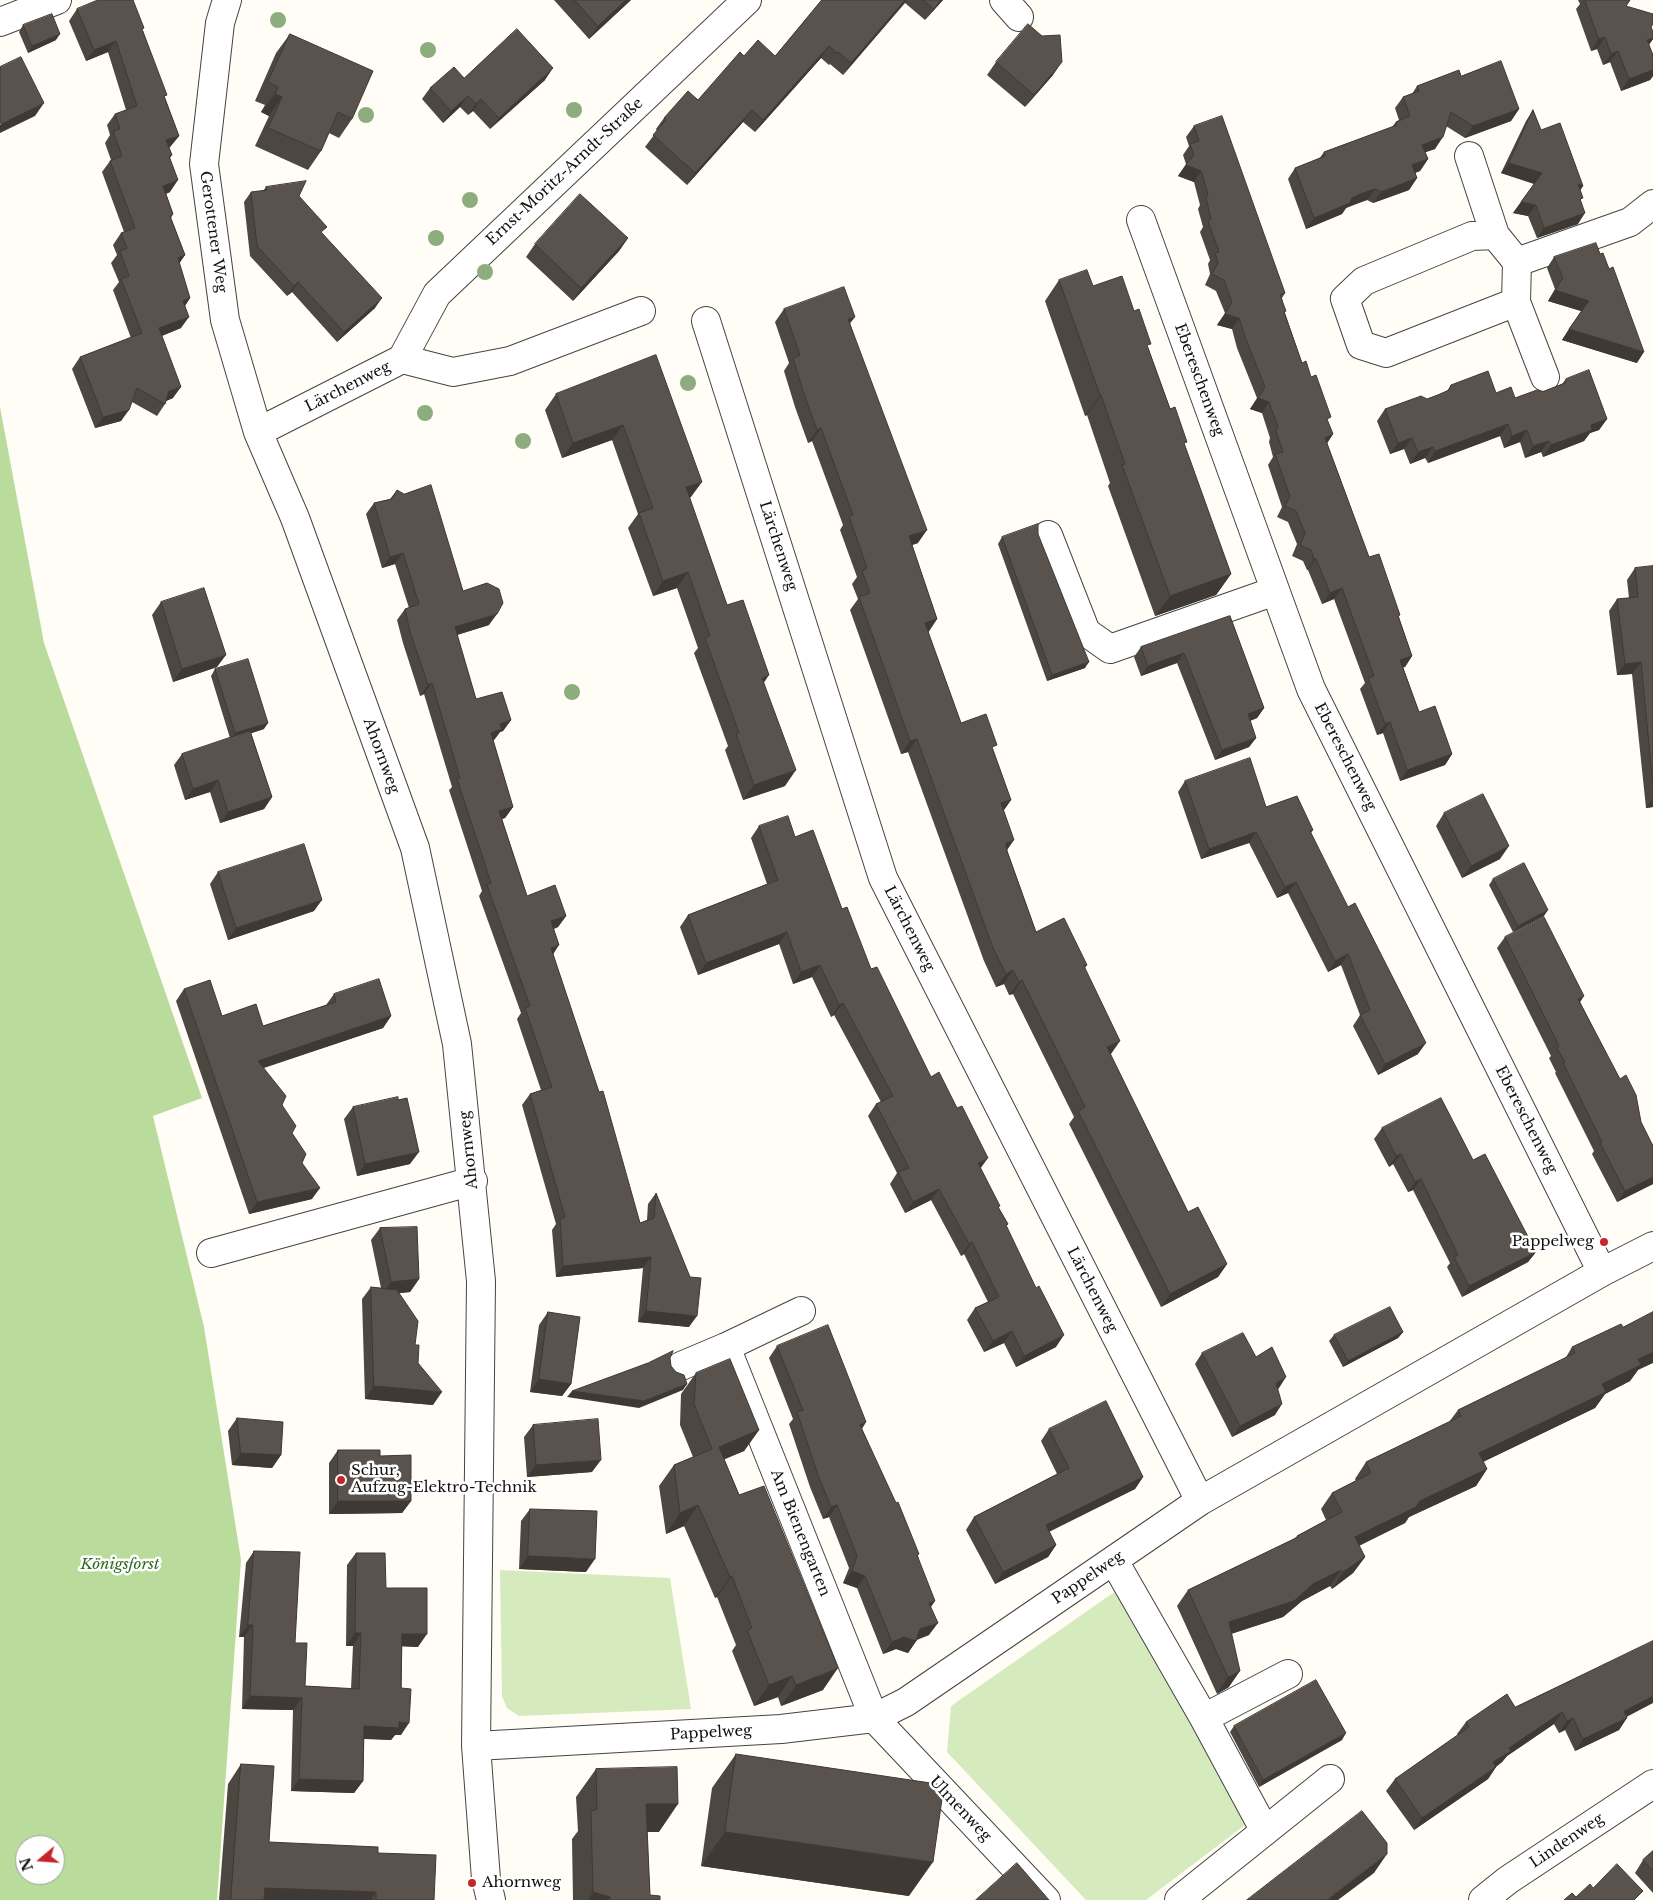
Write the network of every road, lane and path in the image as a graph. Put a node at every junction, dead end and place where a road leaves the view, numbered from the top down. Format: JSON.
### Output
{"nodes":[{"id":1,"x":57,"y":0,"type":"edge"},
{"id":2,"x":227,"y":0,"type":"edge"},
{"id":3,"x":747,"y":0,"type":"edge"},
{"id":4,"x":0,"y":22,"type":"edge"},
{"id":5,"x":1469,"y":156,"type":"dead end"},
{"id":6,"x":1653,"y":204,"type":"edge"},
{"id":7,"x":1141,"y":220,"type":"dead end"},
{"id":8,"x":1495,"y":235,"type":"junction"},
{"id":9,"x":1517,"y":262,"type":"junction"},
{"id":10,"x":1516,"y":302,"type":"junction"},
{"id":11,"x":641,"y":311,"type":"dead end"},
{"id":12,"x":706,"y":321,"type":"dead end"},
{"id":13,"x":402,"y":359,"type":"junction"},
{"id":14,"x":1545,"y":377,"type":"dead end"},
{"id":15,"x":258,"y":432,"type":"junction"},
{"id":16,"x":1048,"y":535,"type":"dead end"},
{"id":17,"x":1275,"y":591,"type":"junction"},
{"id":18,"x":473,"y":1181,"type":"junction"},
{"id":19,"x":1653,"y":1246,"type":"edge"},
{"id":20,"x":210,"y":1253,"type":"dead end"},
{"id":21,"x":1602,"y":1272,"type":"junction"},
{"id":22,"x":801,"y":1311,"type":"dead end"},
{"id":23,"x":726,"y":1348,"type":"junction"},
{"id":24,"x":681,"y":1366,"type":"dead end"},
{"id":25,"x":1200,"y":1501,"type":"junction"},
{"id":26,"x":1114,"y":1561,"type":"junction"},
{"id":27,"x":1288,"y":1674,"type":"dead end"},
{"id":28,"x":874,"y":1718,"type":"junction"},
{"id":29,"x":1204,"y":1718,"type":"junction"},
{"id":30,"x":476,"y":1746,"type":"junction"},
{"id":31,"x":1330,"y":1779,"type":"dead end"},
{"id":32,"x":1653,"y":1784,"type":"edge"},
{"id":33,"x":1266,"y":1830,"type":"junction"},
{"id":34,"x":491,"y":1900,"type":"edge"},
{"id":35,"x":1046,"y":1900,"type":"edge"},
{"id":36,"x":1179,"y":1900,"type":"edge"},
{"id":37,"x":1483,"y":1900,"type":"edge"}],
"edges":[{"from":1,"to":4,"type":"street"},
{"from":2,"to":15,"type":"street","name":"Gerottener Weg"},
{"from":3,"to":13,"type":"street","name":"Ernst-Moritz-Arndt-Straße"},
{"from":5,"to":8,"type":"street"},
{"from":6,"to":9,"type":"street"},
{"from":7,"to":17,"type":"street","name":"Ebereschenweg"},
{"from":8,"to":9,"type":"street"},
{"from":8,"to":10,"type":"street"},
{"from":9,"to":10,"type":"street"},
{"from":10,"to":14,"type":"street"},
{"from":11,"to":13,"type":"street","name":"Lärchenweg"},
{"from":12,"to":25,"type":"street","name":"Lärchenweg"},
{"from":13,"to":15,"type":"street","name":"Lärchenweg"},
{"from":15,"to":18,"type":"street","name":"Ahornweg"},
{"from":16,"to":17,"type":"street"},
{"from":17,"to":21,"type":"street","name":"Ebereschenweg"},
{"from":18,"to":20,"type":"street"},
{"from":18,"to":30,"type":"street","name":"Ahornweg"},
{"from":19,"to":21,"type":"street","name":"Pappelweg"},
{"from":21,"to":25,"type":"street","name":"Pappelweg"},
{"from":22,"to":23,"type":"street"},
{"from":23,"to":24,"type":"street"},
{"from":23,"to":28,"type":"street","name":"Am Bienengarten"},
{"from":25,"to":26,"type":"street","name":"Pappelweg"},
{"from":26,"to":28,"type":"street","name":"Pappelweg"},
{"from":26,"to":29,"type":"street"},
{"from":27,"to":29,"type":"street"},
{"from":28,"to":30,"type":"street","name":"Pappelweg"},
{"from":28,"to":35,"type":"street","name":"Ulmenweg"},
{"from":29,"to":33,"type":"street"},
{"from":30,"to":34,"type":"street","name":"Ahornweg"},
{"from":31,"to":33,"type":"street"},
{"from":32,"to":37,"type":"street","name":"Lindenweg"},
{"from":33,"to":36,"type":"street"}]}
